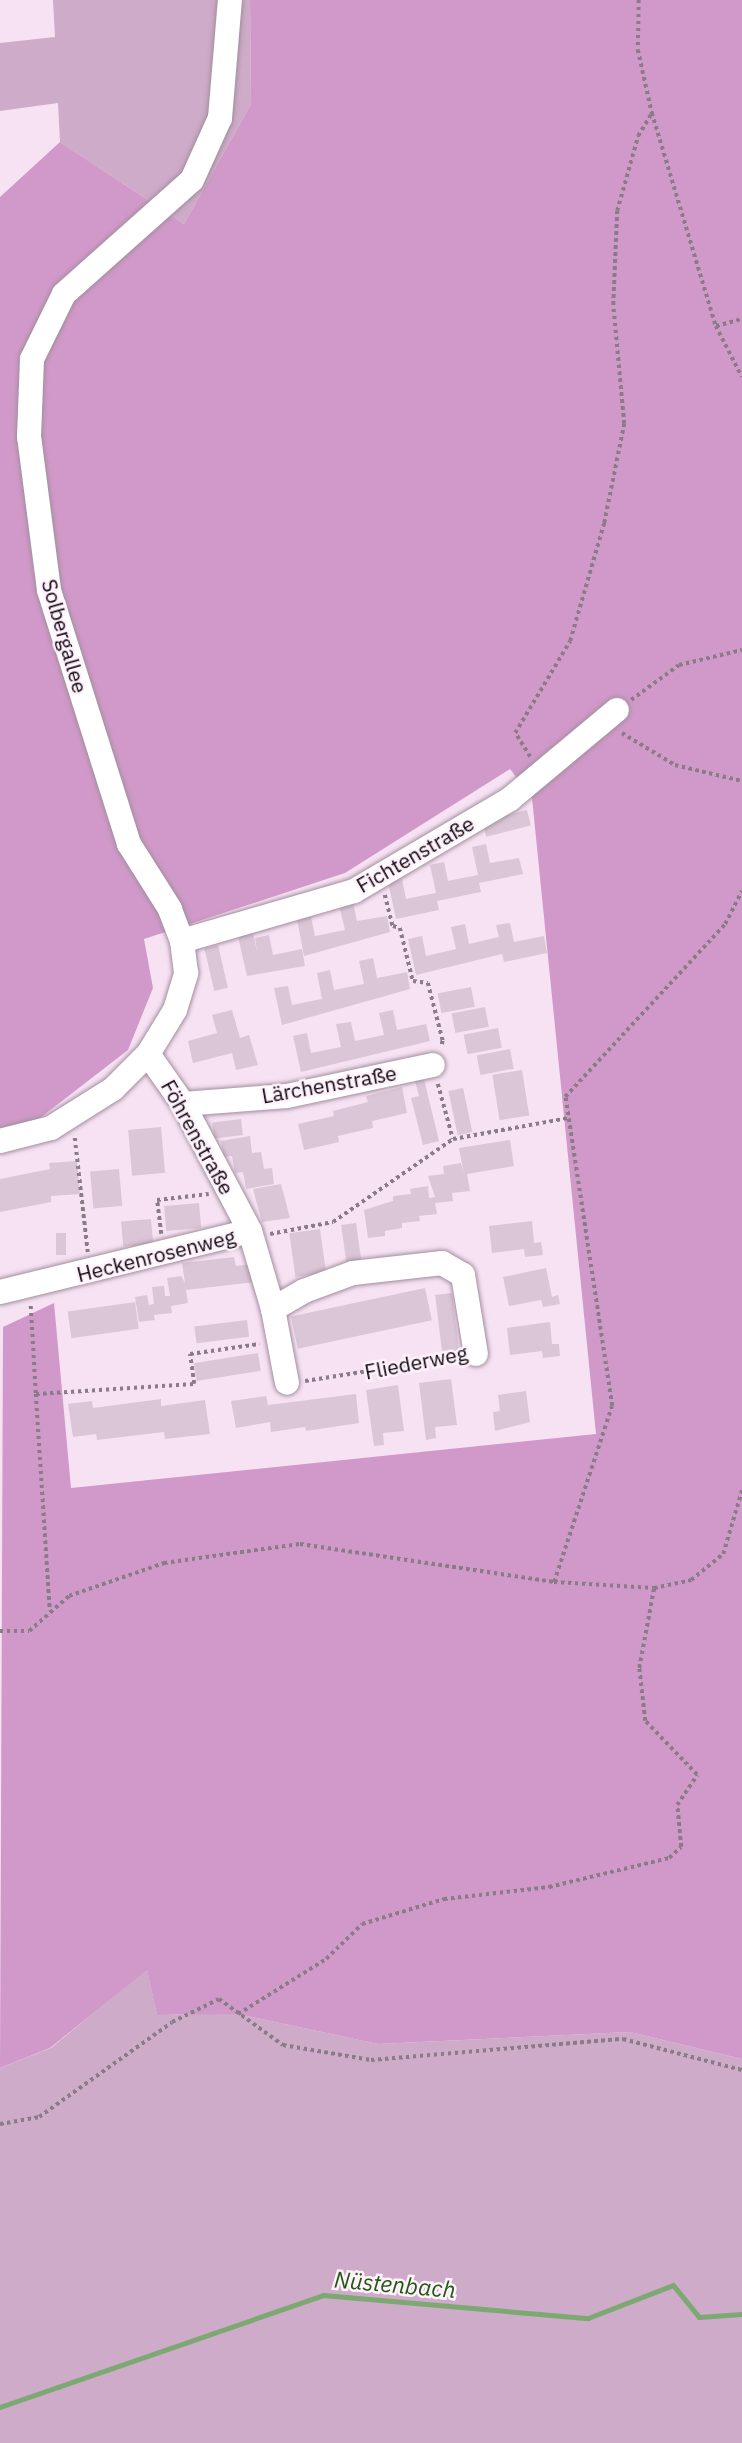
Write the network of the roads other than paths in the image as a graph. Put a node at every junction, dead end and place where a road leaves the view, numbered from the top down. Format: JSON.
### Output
{"nodes":[{"id":1,"x":230,"y":0,"type":"edge"},
{"id":2,"x":610,"y":716,"type":"road end"},
{"id":3,"x":182,"y":941,"type":"junction"},
{"id":4,"x":148,"y":1054,"type":"junction"},
{"id":5,"x":433,"y":1065,"type":"road end"},
{"id":6,"x":183,"y":1104,"type":"junction"},
{"id":7,"x":0,"y":1140,"type":"edge"},
{"id":8,"x":250,"y":1231,"type":"junction"},
{"id":9,"x":0,"y":1292,"type":"edge"},
{"id":10,"x":273,"y":1309,"type":"junction"},
{"id":11,"x":476,"y":1354,"type":"road end"},
{"id":12,"x":287,"y":1383,"type":"road end"}],
"edges":[{"from":1,"to":3,"type":"street","name":"Solbergallee"},
{"from":2,"to":3,"type":"street","name":"Fichtenstraße"},
{"from":3,"to":4,"type":"street","name":"Solbergallee"},
{"from":4,"to":6,"type":"street","name":"Föhrenstraße"},
{"from":4,"to":7,"type":"street","name":"Solbergallee"},
{"from":5,"to":6,"type":"street","name":"Lärchenstraße"},
{"from":6,"to":8,"type":"street","name":"Föhrenstraße"},
{"from":8,"to":9,"type":"street","name":"Heckenrosenweg"},
{"from":8,"to":10,"type":"street","name":"Föhrenstraße"},
{"from":10,"to":11,"type":"street","name":"Fliederweg"},
{"from":10,"to":12,"type":"street","name":"Föhrenstraße"}]}
